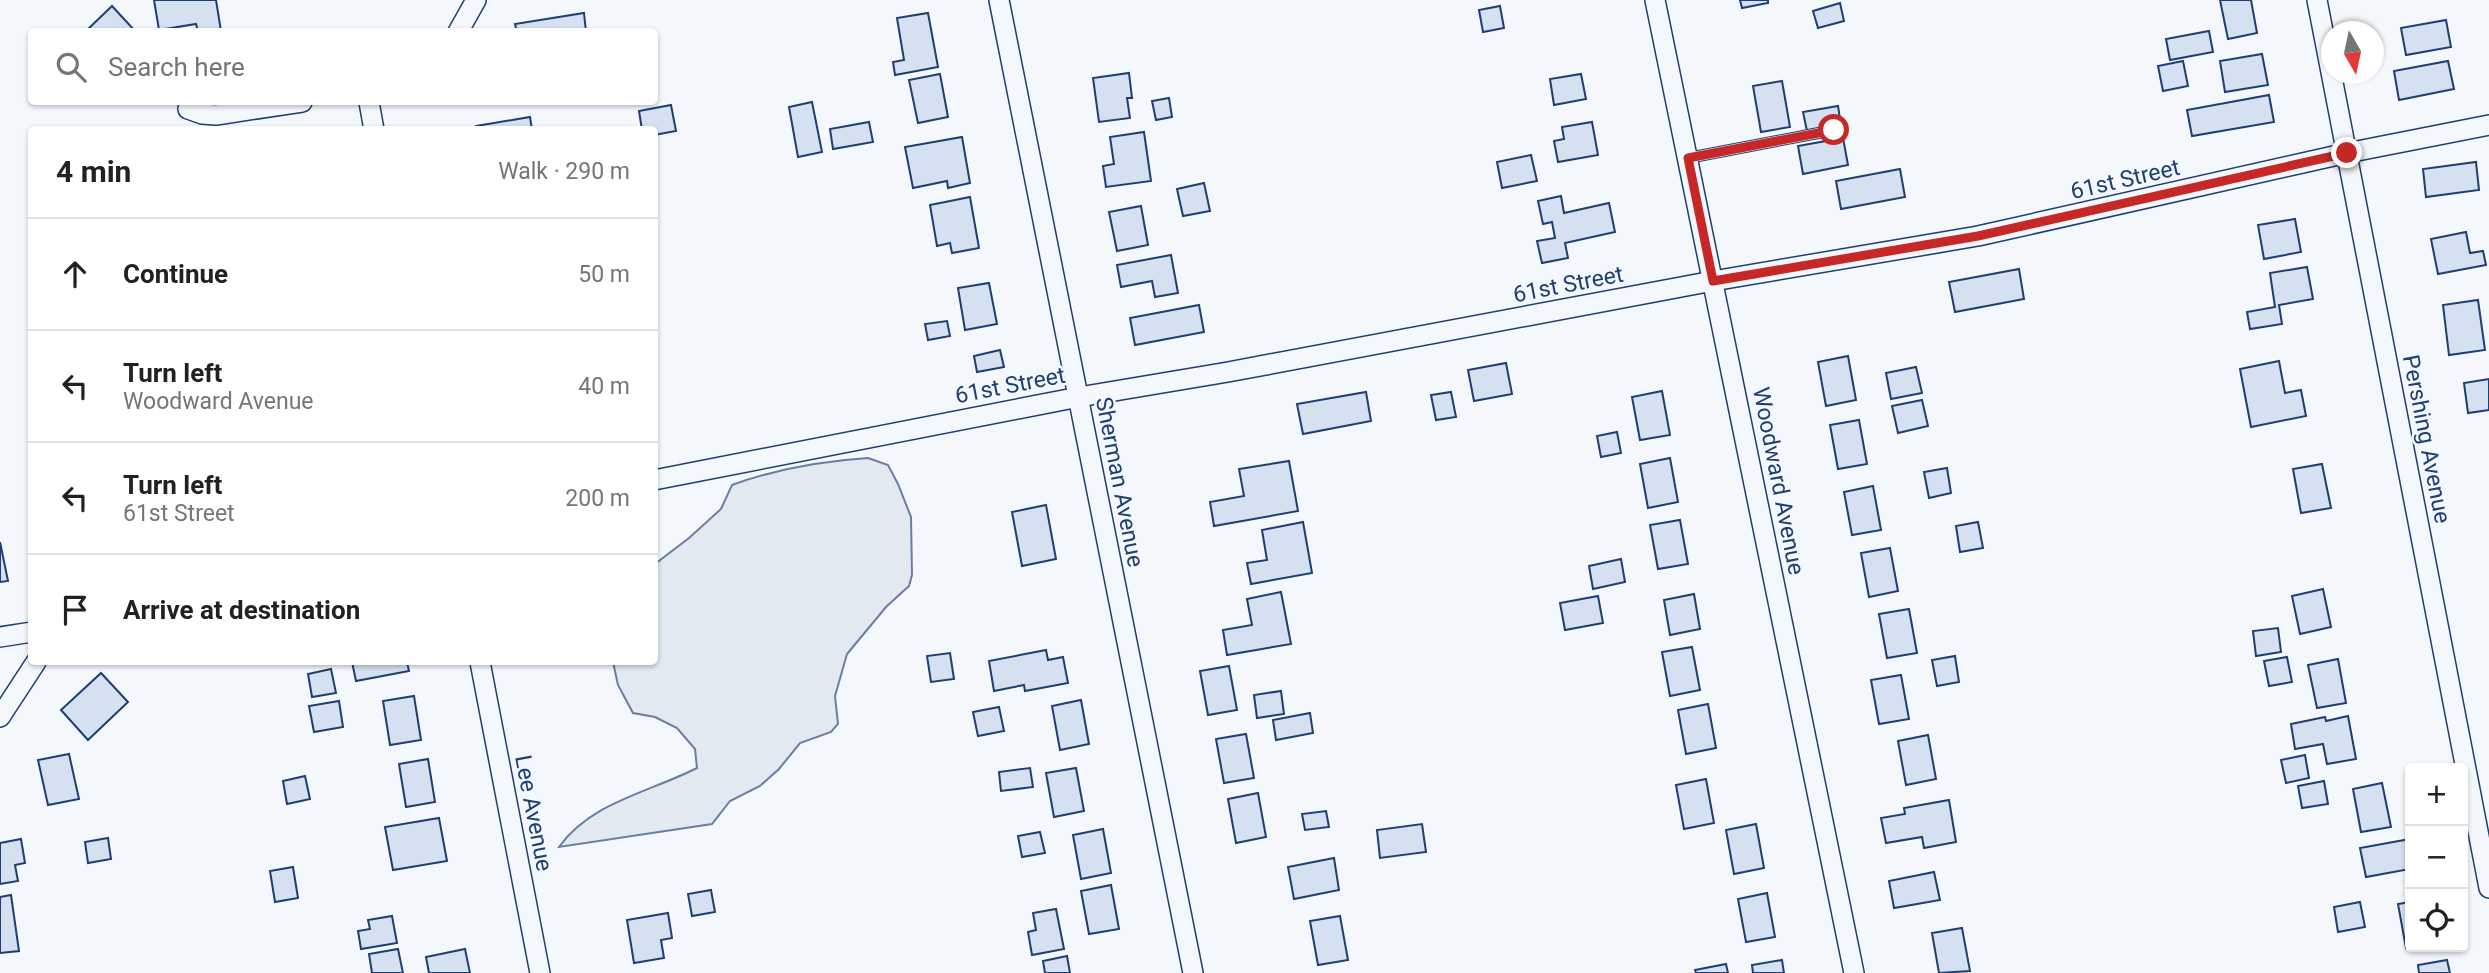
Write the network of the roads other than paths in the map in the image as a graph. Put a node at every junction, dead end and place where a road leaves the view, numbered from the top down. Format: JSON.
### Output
{"nodes":[{"id":1,"x":476,"y":0,"type":"edge"},
{"id":2,"x":999,"y":0,"type":"edge"},
{"id":3,"x":1655,"y":0,"type":"edge"},
{"id":4,"x":2316,"y":0,"type":"edge"},
{"id":5,"x":460,"y":28,"type":"edge"},
{"id":6,"x":282,"y":105,"type":"edge"},
{"id":7,"x":370,"y":105,"type":"edge"},
{"id":8,"x":188,"y":109,"type":"dead end"},
{"id":9,"x":2489,"y":125,"type":"edge"},
{"id":10,"x":373,"y":126,"type":"edge"},
{"id":11,"x":1834,"y":130,"type":"dead end"},
{"id":12,"x":2347,"y":153,"type":"junction"},
{"id":13,"x":1688,"y":158,"type":"junction"},
{"id":14,"x":1713,"y":281,"type":"junction"},
{"id":15,"x":1079,"y":397,"type":"junction"},
{"id":16,"x":658,"y":479,"type":"edge"},
{"id":17,"x":28,"y":633,"type":"edge"},
{"id":18,"x":0,"y":637,"type":"edge"},
{"id":19,"x":34,"y":665,"type":"edge"},
{"id":20,"x":481,"y":665,"type":"edge"},
{"id":21,"x":0,"y":717,"type":"edge"},
{"id":22,"x":2489,"y":888,"type":"edge"},
{"id":23,"x":540,"y":973,"type":"edge"},
{"id":24,"x":1193,"y":973,"type":"edge"},
{"id":25,"x":1854,"y":973,"type":"edge"}],
"edges":[{"from":1,"to":5,"type":"street"},
{"from":2,"to":15,"type":"street","name":"Sherman Avenue"},
{"from":3,"to":13,"type":"street","name":"Woodward Avenue"},
{"from":4,"to":12,"type":"street","name":"Pershing Avenue"},
{"from":6,"to":8,"type":"street"},
{"from":7,"to":10,"type":"street"},
{"from":9,"to":12,"type":"street","name":"61st Street"},
{"from":11,"to":13,"type":"lane"},
{"from":12,"to":14,"type":"street","name":"61st Street"},
{"from":12,"to":22,"type":"street","name":"Pershing Avenue"},
{"from":13,"to":14,"type":"street","name":"Woodward Avenue"},
{"from":14,"to":15,"type":"street","name":"61st Street"},
{"from":14,"to":25,"type":"street","name":"Woodward Avenue"},
{"from":15,"to":16,"type":"street","name":"61st Street"},
{"from":15,"to":24,"type":"street","name":"Sherman Avenue"},
{"from":17,"to":18,"type":"street"},
{"from":19,"to":21,"type":"street"},
{"from":20,"to":23,"type":"street","name":"Lee Avenue"}]}
